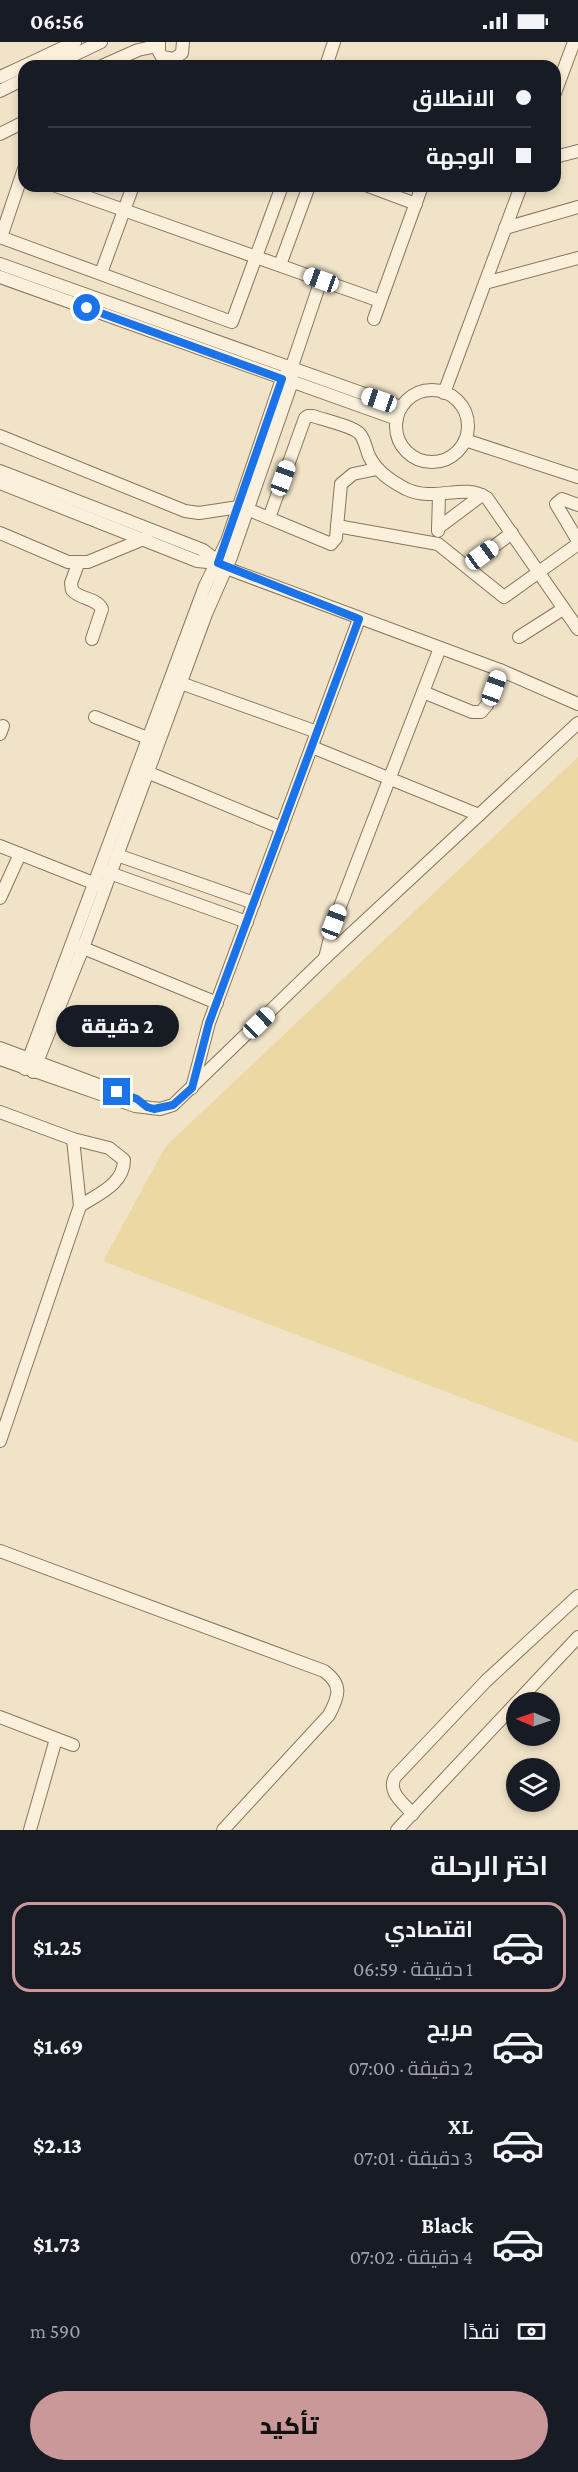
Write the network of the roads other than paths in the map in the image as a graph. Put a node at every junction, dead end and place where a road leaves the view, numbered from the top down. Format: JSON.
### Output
{"nodes":[{"id":1,"x":75,"y":42,"type":"edge"},
{"id":2,"x":101,"y":42,"type":"edge"},
{"id":3,"x":196,"y":42,"type":"edge"},
{"id":4,"x":334,"y":42,"type":"edge"},
{"id":5,"x":574,"y":42,"type":"edge"},
{"id":6,"x":158,"y":44,"type":"edge"},
{"id":7,"x":180,"y":53,"type":"edge"},
{"id":8,"x":37,"y":60,"type":"edge"},
{"id":9,"x":64,"y":60,"type":"edge"},
{"id":10,"x":114,"y":60,"type":"edge"},
{"id":11,"x":330,"y":60,"type":"edge"},
{"id":12,"x":18,"y":69,"type":"edge"},
{"id":13,"x":0,"y":77,"type":"edge"},
{"id":14,"x":561,"y":77,"type":"edge"},
{"id":15,"x":18,"y":82,"type":"edge"},
{"id":16,"x":0,"y":91,"type":"edge"},
{"id":17,"x":18,"y":125,"type":"edge"},
{"id":18,"x":0,"y":134,"type":"edge"},
{"id":19,"x":578,"y":151,"type":"edge"},
{"id":20,"x":561,"y":155,"type":"edge"},
{"id":21,"x":18,"y":187,"type":"edge"},
{"id":22,"x":73,"y":192,"type":"edge"},
{"id":23,"x":131,"y":192,"type":"edge"},
{"id":24,"x":280,"y":192,"type":"edge"},
{"id":25,"x":307,"y":192,"type":"edge"},
{"id":26,"x":384,"y":192,"type":"edge"},
{"id":27,"x":420,"y":192,"type":"edge"},
{"id":28,"x":519,"y":192,"type":"edge"},
{"id":29,"x":416,"y":204,"type":"junction"},
{"id":30,"x":578,"y":207,"type":"edge"},
{"id":31,"x":124,"y":210,"type":"junction"},
{"id":32,"x":505,"y":228,"type":"junction"},
{"id":33,"x":0,"y":237,"type":"edge"},
{"id":34,"x":256,"y":257,"type":"junction"},
{"id":35,"x":578,"y":258,"type":"edge"},
{"id":36,"x":0,"y":264,"type":"edge"},
{"id":37,"x":280,"y":265,"type":"junction"},
{"id":38,"x":101,"y":273,"type":"junction"},
{"id":39,"x":0,"y":277,"type":"edge"},
{"id":40,"x":321,"y":280,"type":"junction"},
{"id":41,"x":484,"y":283,"type":"junction"},
{"id":42,"x":380,"y":301,"type":"junction"},
{"id":43,"x":374,"y":319,"type":"dead end"},
{"id":44,"x":288,"y":377,"type":"junction"},
{"id":45,"x":444,"y":393,"type":"junction"},
{"id":46,"x":399,"y":413,"type":"junction"},
{"id":47,"x":0,"y":436,"type":"edge"},
{"id":48,"x":465,"y":440,"type":"junction"},
{"id":49,"x":377,"y":469,"type":"junction"},
{"id":50,"x":0,"y":471,"type":"edge"},
{"id":51,"x":577,"y":475,"type":"edge"},
{"id":52,"x":0,"y":483,"type":"edge"},
{"id":53,"x":439,"y":495,"type":"junction"},
{"id":54,"x":482,"y":495,"type":"junction"},
{"id":55,"x":578,"y":505,"type":"edge"},
{"id":56,"x":243,"y":508,"type":"junction"},
{"id":57,"x":269,"y":518,"type":"junction"},
{"id":58,"x":337,"y":526,"type":"junction"},
{"id":59,"x":438,"y":528,"type":"junction"},
{"id":60,"x":153,"y":531,"type":"junction"},
{"id":61,"x":0,"y":533,"type":"edge"},
{"id":62,"x":512,"y":533,"type":"junction"},
{"id":63,"x":144,"y":540,"type":"junction"},
{"id":64,"x":578,"y":543,"type":"edge"},
{"id":65,"x":438,"y":544,"type":"junction"},
{"id":66,"x":78,"y":564,"type":"junction"},
{"id":67,"x":222,"y":565,"type":"junction"},
{"id":68,"x":467,"y":566,"type":"junction"},
{"id":69,"x":539,"y":573,"type":"junction"},
{"id":70,"x":563,"y":609,"type":"junction"},
{"id":71,"x":359,"y":619,"type":"junction"},
{"id":72,"x":578,"y":629,"type":"edge"},
{"id":73,"x":519,"y":637,"type":"dead end"},
{"id":74,"x":93,"y":639,"type":"dead end"},
{"id":75,"x":440,"y":648,"type":"junction"},
{"id":76,"x":500,"y":670,"type":"junction"},
{"id":77,"x":176,"y":682,"type":"junction"},
{"id":78,"x":423,"y":692,"type":"junction"},
{"id":79,"x":578,"y":704,"type":"edge"},
{"id":80,"x":95,"y":717,"type":"dead end"},
{"id":81,"x":578,"y":723,"type":"edge"},
{"id":82,"x":317,"y":732,"type":"junction"},
{"id":83,"x":150,"y":739,"type":"junction"},
{"id":84,"x":312,"y":747,"type":"junction"},
{"id":85,"x":143,"y":771,"type":"junction"},
{"id":86,"x":390,"y":778,"type":"junction"},
{"id":87,"x":479,"y":815,"type":"junction"},
{"id":88,"x":282,"y":828,"type":"junction"},
{"id":89,"x":0,"y":846,"type":"edge"},
{"id":90,"x":20,"y":854,"type":"junction"},
{"id":91,"x":117,"y":855,"type":"junction"},
{"id":92,"x":105,"y":871,"type":"junction"},
{"id":93,"x":100,"y":885,"type":"junction"},
{"id":94,"x":0,"y":898,"type":"edge"},
{"id":95,"x":254,"y":903,"type":"junction"},
{"id":96,"x":247,"y":922,"type":"junction"},
{"id":97,"x":77,"y":946,"type":"junction"},
{"id":98,"x":325,"y":958,"type":"junction"},
{"id":99,"x":217,"y":1003,"type":"junction"},
{"id":100,"x":0,"y":1048,"type":"edge"},
{"id":101,"x":0,"y":1059,"type":"edge"},
{"id":102,"x":31,"y":1066,"type":"junction"},
{"id":103,"x":192,"y":1088,"type":"junction"},
{"id":104,"x":0,"y":1112,"type":"edge"},
{"id":105,"x":73,"y":1139,"type":"junction"},
{"id":106,"x":80,"y":1206,"type":"junction"},
{"id":107,"x":0,"y":1441,"type":"edge"},
{"id":108,"x":0,"y":1551,"type":"edge"},
{"id":109,"x":578,"y":1596,"type":"edge"},
{"id":110,"x":578,"y":1637,"type":"edge"},
{"id":111,"x":526,"y":1692,"type":"edge"},
{"id":112,"x":506,"y":1714,"type":"edge"},
{"id":113,"x":0,"y":1718,"type":"edge"},
{"id":114,"x":56,"y":1739,"type":"junction"},
{"id":115,"x":73,"y":1745,"type":"dead end"},
{"id":116,"x":413,"y":1814,"type":"junction"},
{"id":117,"x":30,"y":1830,"type":"edge"},
{"id":118,"x":223,"y":1830,"type":"edge"},
{"id":119,"x":398,"y":1830,"type":"edge"}],
"edges":[{"from":1,"to":8,"type":"street"},
{"from":2,"to":9,"type":"street"},
{"from":3,"to":7,"type":"street"},
{"from":4,"to":11,"type":"street"},
{"from":5,"to":14,"type":"street"},
{"from":6,"to":7,"type":"street"},
{"from":6,"to":10,"type":"street"},
{"from":12,"to":13,"type":"street"},
{"from":15,"to":16,"type":"street"},
{"from":17,"to":18,"type":"street"},
{"from":19,"to":20,"type":"street"},
{"from":21,"to":33,"type":"street"},
{"from":22,"to":31,"type":"street"},
{"from":23,"to":31,"type":"street"},
{"from":24,"to":34,"type":"street"},
{"from":25,"to":37,"type":"street"},
{"from":26,"to":29,"type":"street"},
{"from":27,"to":29,"type":"street"},
{"from":28,"to":32,"type":"street"},
{"from":29,"to":42,"type":"street"},
{"from":30,"to":32,"type":"street"},
{"from":31,"to":34,"type":"street"},
{"from":31,"to":38,"type":"street"},
{"from":32,"to":41,"type":"street"},
{"from":33,"to":38,"type":"street"},
{"from":34,"to":37,"type":"street"},
{"from":34,"to":38,"type":"street"},
{"from":35,"to":41,"type":"street"},
{"from":36,"to":44,"type":"street"},
{"from":37,"to":40,"type":"street"},
{"from":39,"to":44,"type":"street"},
{"from":40,"to":42,"type":"street"},
{"from":40,"to":44,"type":"street"},
{"from":41,"to":45,"type":"street"},
{"from":42,"to":43,"type":"street"},
{"from":44,"to":46,"type":"street"},
{"from":44,"to":56,"type":"street"},
{"from":45,"to":46,"type":"street"},
{"from":45,"to":48,"type":"street"},
{"from":46,"to":48,"type":"street"},
{"from":47,"to":56,"type":"street"},
{"from":48,"to":51,"type":"street"},
{"from":49,"to":53,"type":"street"},
{"from":49,"to":57,"type":"street"},
{"from":49,"to":58,"type":"street"},
{"from":50,"to":60,"type":"street"},
{"from":52,"to":63,"type":"street"},
{"from":53,"to":54,"type":"street"},
{"from":53,"to":59,"type":"street"},
{"from":54,"to":59,"type":"street"},
{"from":54,"to":62,"type":"street"},
{"from":55,"to":64,"type":"street"},
{"from":56,"to":57,"type":"street"},
{"from":56,"to":67,"type":"street"},
{"from":57,"to":58,"type":"street"},
{"from":58,"to":65,"type":"street"},
{"from":59,"to":65,"type":"street"},
{"from":60,"to":63,"type":"street"},
{"from":60,"to":67,"type":"street"},
{"from":61,"to":66,"type":"street"},
{"from":62,"to":68,"type":"street"},
{"from":62,"to":69,"type":"street"},
{"from":63,"to":66,"type":"street"},
{"from":63,"to":67,"type":"street"},
{"from":64,"to":69,"type":"street"},
{"from":65,"to":68,"type":"street"},
{"from":66,"to":74,"type":"street"},
{"from":67,"to":71,"type":"street"},
{"from":67,"to":77,"type":"street"},
{"from":68,"to":69,"type":"street"},
{"from":69,"to":70,"type":"street"},
{"from":70,"to":72,"type":"street"},
{"from":70,"to":73,"type":"street"},
{"from":71,"to":75,"type":"street"},
{"from":71,"to":82,"type":"street"},
{"from":75,"to":76,"type":"street"},
{"from":75,"to":78,"type":"street"},
{"from":76,"to":78,"type":"street"},
{"from":76,"to":79,"type":"street"},
{"from":77,"to":82,"type":"street"},
{"from":77,"to":83,"type":"street"},
{"from":77,"to":85,"type":"street"},
{"from":78,"to":86,"type":"street"},
{"from":80,"to":83,"type":"street"},
{"from":81,"to":87,"type":"street"},
{"from":82,"to":84,"type":"street"},
{"from":83,"to":85,"type":"street"},
{"from":84,"to":86,"type":"street"},
{"from":84,"to":88,"type":"street"},
{"from":85,"to":88,"type":"street"},
{"from":85,"to":91,"type":"street"},
{"from":85,"to":92,"type":"street"},
{"from":86,"to":87,"type":"street"},
{"from":86,"to":98,"type":"street"},
{"from":87,"to":98,"type":"street"},
{"from":88,"to":95,"type":"street"},
{"from":89,"to":90,"type":"street"},
{"from":90,"to":93,"type":"street"},
{"from":90,"to":94,"type":"street"},
{"from":91,"to":92,"type":"street"},
{"from":91,"to":95,"type":"street"},
{"from":92,"to":93,"type":"street"},
{"from":92,"to":96,"type":"street"},
{"from":93,"to":97,"type":"street"},
{"from":95,"to":96,"type":"street"},
{"from":96,"to":99,"type":"street"},
{"from":97,"to":99,"type":"street"},
{"from":97,"to":102,"type":"street"},
{"from":98,"to":103,"type":"street"},
{"from":99,"to":103,"type":"street"},
{"from":100,"to":102,"type":"street"},
{"from":101,"to":102,"type":"street"},
{"from":102,"to":103,"type":"street"},
{"from":104,"to":105,"type":"street"},
{"from":105,"to":106,"type":"street"},
{"from":105,"to":106,"type":"street"},
{"from":106,"to":107,"type":"street"},
{"from":108,"to":118,"type":"street"},
{"from":109,"to":116,"type":"street"},
{"from":110,"to":111,"type":"street"},
{"from":112,"to":116,"type":"street"},
{"from":113,"to":114,"type":"street"},
{"from":114,"to":115,"type":"street"},
{"from":114,"to":117,"type":"street"},
{"from":116,"to":119,"type":"street"}]}
